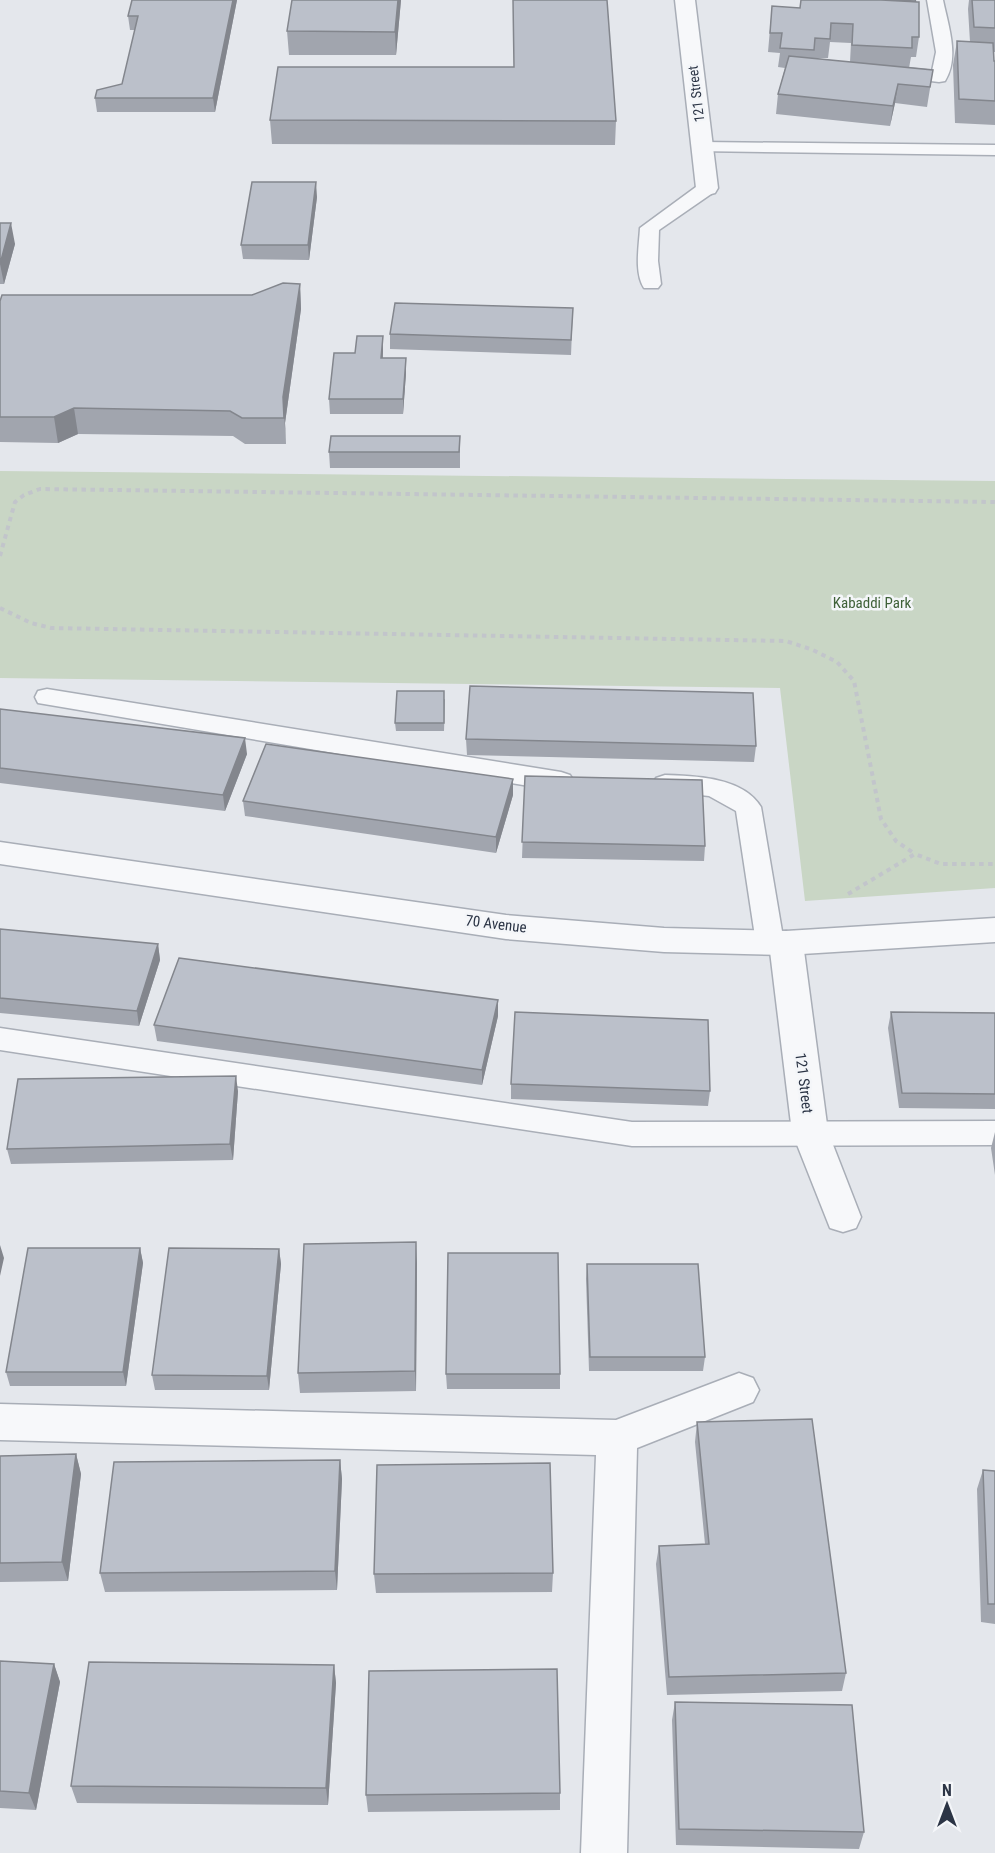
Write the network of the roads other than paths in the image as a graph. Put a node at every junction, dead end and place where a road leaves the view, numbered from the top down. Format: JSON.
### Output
{"nodes":[{"id":1,"x":685,"y":0,"type":"edge"},
{"id":2,"x":935,"y":0,"type":"edge"},
{"id":3,"x":945,"y":52,"type":"junction"},
{"id":4,"x":965,"y":54,"type":"edge"},
{"id":5,"x":881,"y":70,"type":"edge"},
{"id":6,"x":702,"y":147,"type":"junction"},
{"id":7,"x":995,"y":150,"type":"edge"},
{"id":8,"x":707,"y":188,"type":"joint"},
{"id":9,"x":651,"y":284,"type":"dead end"},
{"id":10,"x":47,"y":697,"type":"dead end"},
{"id":11,"x":581,"y":781,"type":"edge"},
{"id":12,"x":639,"y":783,"type":"edge"},
{"id":13,"x":0,"y":853,"type":"edge"},
{"id":14,"x":995,"y":930,"type":"edge"},
{"id":15,"x":778,"y":943,"type":"junction"},
{"id":16,"x":0,"y":1039,"type":"edge"},
{"id":17,"x":810,"y":1132,"type":"junction"},
{"id":18,"x":995,"y":1133,"type":"edge"},
{"id":19,"x":843,"y":1217,"type":"dead end"},
{"id":20,"x":739,"y":1390,"type":"dead end"},
{"id":21,"x":0,"y":1422,"type":"edge"},
{"id":22,"x":617,"y":1438,"type":"junction"},
{"id":23,"x":604,"y":1853,"type":"edge"}],
"edges":[{"from":1,"to":6,"type":"street","name":"121 Street"},
{"from":2,"to":3,"type":"lane"},
{"from":3,"to":4,"type":"lane"},
{"from":3,"to":5,"type":"lane"},
{"from":6,"to":7,"type":"lane"},
{"from":6,"to":8,"type":"street","name":"121 Street"},
{"from":8,"to":9,"type":"lane"},
{"from":10,"to":11,"type":"lane"},
{"from":12,"to":15,"type":"lane"},
{"from":13,"to":15,"type":"street","name":"70 Avenue"},
{"from":14,"to":15,"type":"street","name":"70 Avenue"},
{"from":15,"to":17,"type":"street","name":"121 Street"},
{"from":16,"to":17,"type":"lane"},
{"from":17,"to":18,"type":"lane"},
{"from":17,"to":19,"type":"street","name":"121 Street"},
{"from":20,"to":22,"type":"street"},
{"from":21,"to":22,"type":"street"},
{"from":22,"to":23,"type":"street"}]}
